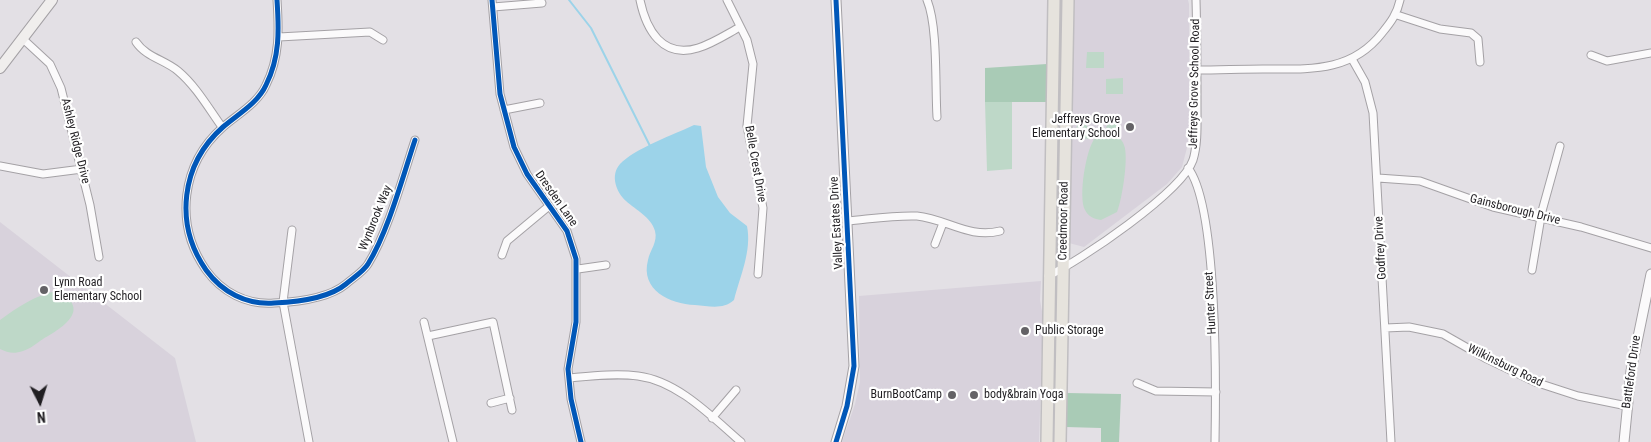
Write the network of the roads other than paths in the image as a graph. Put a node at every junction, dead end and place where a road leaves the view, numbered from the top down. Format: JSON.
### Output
{"nodes":[{"id":1,"x":52,"y":0,"type":"edge"},
{"id":2,"x":277,"y":0,"type":"edge"},
{"id":3,"x":640,"y":0,"type":"edge"},
{"id":4,"x":727,"y":0,"type":"edge"},
{"id":5,"x":836,"y":0,"type":"edge"},
{"id":6,"x":927,"y":0,"type":"edge"},
{"id":7,"x":1054,"y":0,"type":"edge"},
{"id":8,"x":1068,"y":0,"type":"edge"},
{"id":9,"x":1196,"y":0,"type":"edge"},
{"id":10,"x":1400,"y":0,"type":"edge"},
{"id":11,"x":493,"y":4,"type":"edge"},
{"id":12,"x":542,"y":4,"type":"dead end"},
{"id":13,"x":1397,"y":14,"type":"junction"},
{"id":14,"x":740,"y":27,"type":"junction"},
{"id":15,"x":280,"y":37,"type":"junction"},
{"id":16,"x":23,"y":39,"type":"junction"},
{"id":17,"x":383,"y":40,"type":"dead end"},
{"id":18,"x":136,"y":42,"type":"dead end"},
{"id":19,"x":1651,"y":52,"type":"edge"},
{"id":20,"x":1591,"y":55,"type":"dead end"},
{"id":21,"x":1352,"y":59,"type":"junction"},
{"id":22,"x":1480,"y":62,"type":"dead end"},
{"id":23,"x":0,"y":68,"type":"edge"},
{"id":24,"x":1197,"y":70,"type":"junction"},
{"id":25,"x":540,"y":104,"type":"dead end"},
{"id":26,"x":504,"y":110,"type":"junction"},
{"id":27,"x":937,"y":116,"type":"dead end"},
{"id":28,"x":222,"y":127,"type":"junction"},
{"id":29,"x":415,"y":140,"type":"dead end"},
{"id":30,"x":1560,"y":146,"type":"dead end"},
{"id":31,"x":0,"y":166,"type":"edge"},
{"id":32,"x":1188,"y":168,"type":"junction"},
{"id":33,"x":82,"y":169,"type":"junction"},
{"id":34,"x":1378,"y":178,"type":"junction"},
{"id":35,"x":549,"y":206,"type":"junction"},
{"id":36,"x":1541,"y":218,"type":"junction"},
{"id":37,"x":847,"y":221,"type":"junction"},
{"id":38,"x":944,"y":223,"type":"junction"},
{"id":39,"x":292,"y":230,"type":"dead end"},
{"id":40,"x":1000,"y":231,"type":"dead end"},
{"id":41,"x":935,"y":244,"type":"dead end"},
{"id":42,"x":1651,"y":248,"type":"edge"},
{"id":43,"x":502,"y":255,"type":"dead end"},
{"id":44,"x":99,"y":257,"type":"dead end"},
{"id":45,"x":606,"y":265,"type":"dead end"},
{"id":46,"x":578,"y":269,"type":"junction"},
{"id":47,"x":1063,"y":269,"type":"junction"},
{"id":48,"x":1532,"y":270,"type":"dead end"},
{"id":49,"x":758,"y":274,"type":"dead end"},
{"id":50,"x":1651,"y":274,"type":"edge"},
{"id":51,"x":1048,"y":276,"type":"junction"},
{"id":52,"x":283,"y":302,"type":"junction"},
{"id":53,"x":424,"y":322,"type":"dead end"},
{"id":54,"x":1385,"y":328,"type":"junction"},
{"id":55,"x":428,"y":336,"type":"junction"},
{"id":56,"x":569,"y":378,"type":"junction"},
{"id":57,"x":1137,"y":384,"type":"dead end"},
{"id":58,"x":736,"y":390,"type":"dead end"},
{"id":59,"x":1216,"y":392,"type":"junction"},
{"id":60,"x":510,"y":398,"type":"junction"},
{"id":61,"x":491,"y":403,"type":"dead end"},
{"id":62,"x":1627,"y":406,"type":"junction"},
{"id":63,"x":512,"y":410,"type":"dead end"},
{"id":64,"x":712,"y":418,"type":"junction"},
{"id":65,"x":309,"y":442,"type":"edge"},
{"id":66,"x":453,"y":442,"type":"edge"},
{"id":67,"x":581,"y":442,"type":"edge"},
{"id":68,"x":741,"y":442,"type":"edge"},
{"id":69,"x":836,"y":442,"type":"edge"},
{"id":70,"x":1047,"y":442,"type":"edge"},
{"id":71,"x":1060,"y":442,"type":"edge"},
{"id":72,"x":1215,"y":442,"type":"edge"},
{"id":73,"x":1391,"y":442,"type":"edge"},
{"id":74,"x":1624,"y":442,"type":"edge"}],
"edges":[{"from":1,"to":16,"type":"main road"},
{"from":2,"to":15,"type":"street","name":"Wynbrook Way"},
{"from":3,"to":14,"type":"street"},
{"from":4,"to":14,"type":"street","name":"Belle Crest Drive"},
{"from":5,"to":37,"type":"street","name":"Valley Estates Drive"},
{"from":6,"to":27,"type":"street"},
{"from":7,"to":51,"type":"main road","name":"Creedmoor Road"},
{"from":8,"to":47,"type":"main road","name":"Creedmoor Road"},
{"from":9,"to":24,"type":"street","name":"Jeffreys Grove School Road"},
{"from":10,"to":13,"type":"street"},
{"from":11,"to":12,"type":"street"},
{"from":11,"to":26,"type":"street","name":"Dresden Lane"},
{"from":13,"to":21,"type":"street"},
{"from":13,"to":22,"type":"street"},
{"from":14,"to":49,"type":"street","name":"Belle Crest Drive"},
{"from":15,"to":17,"type":"street"},
{"from":15,"to":28,"type":"street","name":"Wynbrook Way"},
{"from":16,"to":23,"type":"main road"},
{"from":16,"to":33,"type":"street","name":"Ashley Ridge Drive"},
{"from":18,"to":28,"type":"street"},
{"from":19,"to":20,"type":"street"},
{"from":21,"to":24,"type":"street"},
{"from":21,"to":34,"type":"street","name":"Godfrey Drive"},
{"from":24,"to":32,"type":"street","name":"Jeffreys Grove School Road"},
{"from":25,"to":26,"type":"street"},
{"from":26,"to":35,"type":"street","name":"Dresden Lane"},
{"from":28,"to":52,"type":"street","name":"Wynbrook Way"},
{"from":29,"to":52,"type":"street","name":"Wynbrook Way"},
{"from":30,"to":36,"type":"street"},
{"from":31,"to":33,"type":"street"},
{"from":32,"to":47,"type":"street","name":"Jeffreys Grove School Road"},
{"from":32,"to":59,"type":"street","name":"Hunter Street"},
{"from":33,"to":44,"type":"street","name":"Ashley Ridge Drive"},
{"from":34,"to":36,"type":"street","name":"Gainsborough Drive"},
{"from":34,"to":54,"type":"street","name":"Godfrey Drive"},
{"from":35,"to":43,"type":"street"},
{"from":35,"to":46,"type":"street","name":"Dresden Lane"},
{"from":36,"to":42,"type":"street","name":"Gainsborough Drive"},
{"from":36,"to":48,"type":"street"},
{"from":37,"to":38,"type":"street"},
{"from":37,"to":69,"type":"street","name":"Valley Estates Drive"},
{"from":38,"to":40,"type":"street"},
{"from":38,"to":41,"type":"street"},
{"from":39,"to":52,"type":"street"},
{"from":45,"to":46,"type":"street"},
{"from":46,"to":56,"type":"street","name":"Dresden Lane"},
{"from":47,"to":51,"type":"street","name":"Jeffreys Grove School Road"},
{"from":47,"to":71,"type":"main road","name":"Creedmoor Road"},
{"from":50,"to":62,"type":"street","name":"Battleford Drive"},
{"from":51,"to":70,"type":"main road","name":"Creedmoor Road"},
{"from":52,"to":65,"type":"street"},
{"from":53,"to":55,"type":"street"},
{"from":54,"to":62,"type":"street","name":"Wilkinsburg Road"},
{"from":54,"to":73,"type":"street","name":"Godfrey Drive"},
{"from":55,"to":60,"type":"street"},
{"from":55,"to":66,"type":"street"},
{"from":56,"to":64,"type":"street"},
{"from":56,"to":67,"type":"street","name":"Dresden Lane"},
{"from":57,"to":59,"type":"street"},
{"from":58,"to":64,"type":"street"},
{"from":59,"to":72,"type":"street","name":"Hunter Street"},
{"from":60,"to":61,"type":"street"},
{"from":60,"to":63,"type":"street"},
{"from":62,"to":74,"type":"street","name":"Battleford Drive"},
{"from":64,"to":68,"type":"street"}]}
